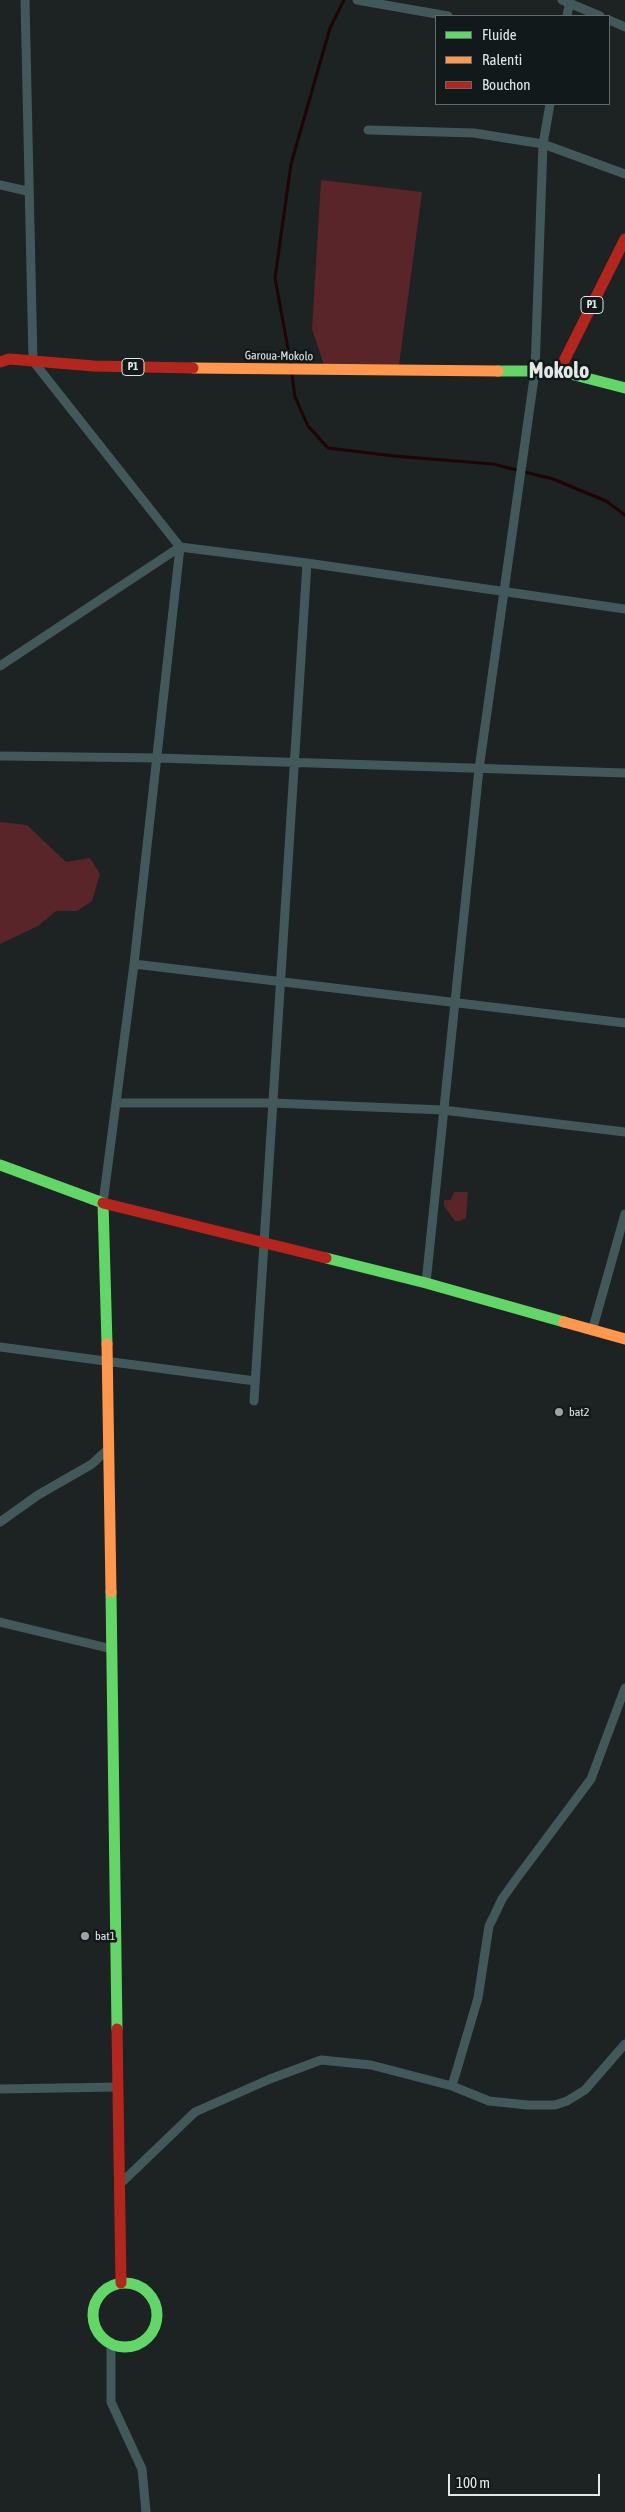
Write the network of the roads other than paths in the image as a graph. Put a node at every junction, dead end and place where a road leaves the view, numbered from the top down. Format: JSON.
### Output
{"nodes":[{"id":1,"x":25,"y":0,"type":"edge"},
{"id":2,"x":357,"y":0,"type":"edge"},
{"id":3,"x":567,"y":1,"type":"edge"},
{"id":4,"x":442,"y":15,"type":"edge"},
{"id":5,"x":567,"y":15,"type":"edge"},
{"id":6,"x":598,"y":15,"type":"edge"},
{"id":7,"x":610,"y":20,"type":"edge"},
{"id":8,"x":625,"y":26,"type":"edge"},
{"id":9,"x":550,"y":105,"type":"edge"},
{"id":10,"x":368,"y":130,"type":"dead end"},
{"id":11,"x":543,"y":144,"type":"junction"},
{"id":12,"x":625,"y":174,"type":"edge"},
{"id":13,"x":0,"y":185,"type":"edge"},
{"id":14,"x":27,"y":191,"type":"junction"},
{"id":15,"x":625,"y":239,"type":"edge"},
{"id":16,"x":3,"y":359,"type":"edge"},
{"id":17,"x":33,"y":361,"type":"junction"},
{"id":18,"x":535,"y":371,"type":"junction"},
{"id":19,"x":558,"y":371,"type":"junction"},
{"id":20,"x":625,"y":388,"type":"edge"},
{"id":21,"x":180,"y":547,"type":"junction"},
{"id":22,"x":307,"y":562,"type":"junction"},
{"id":23,"x":504,"y":592,"type":"junction"},
{"id":24,"x":625,"y":610,"type":"edge"},
{"id":25,"x":0,"y":666,"type":"edge"},
{"id":26,"x":0,"y":756,"type":"edge"},
{"id":27,"x":157,"y":758,"type":"junction"},
{"id":28,"x":294,"y":763,"type":"junction"},
{"id":29,"x":479,"y":769,"type":"junction"},
{"id":30,"x":625,"y":773,"type":"edge"},
{"id":31,"x":134,"y":964,"type":"junction"},
{"id":32,"x":280,"y":982,"type":"junction"},
{"id":33,"x":454,"y":1002,"type":"junction"},
{"id":34,"x":625,"y":1023,"type":"edge"},
{"id":35,"x":116,"y":1103,"type":"junction"},
{"id":36,"x":273,"y":1103,"type":"junction"},
{"id":37,"x":443,"y":1110,"type":"junction"},
{"id":38,"x":625,"y":1132,"type":"edge"},
{"id":39,"x":0,"y":1165,"type":"edge"},
{"id":40,"x":103,"y":1203,"type":"junction"},
{"id":41,"x":625,"y":1214,"type":"edge"},
{"id":42,"x":264,"y":1243,"type":"junction"},
{"id":43,"x":426,"y":1283,"type":"junction"},
{"id":44,"x":592,"y":1331,"type":"junction"},
{"id":45,"x":625,"y":1339,"type":"edge"},
{"id":46,"x":0,"y":1347,"type":"edge"},
{"id":47,"x":108,"y":1362,"type":"junction"},
{"id":48,"x":256,"y":1381,"type":"junction"},
{"id":49,"x":254,"y":1401,"type":"dead end"},
{"id":50,"x":108,"y":1449,"type":"junction"},
{"id":51,"x":0,"y":1522,"type":"edge"},
{"id":52,"x":0,"y":1622,"type":"edge"},
{"id":53,"x":112,"y":1649,"type":"junction"},
{"id":54,"x":625,"y":1688,"type":"edge"},
{"id":55,"x":625,"y":2044,"type":"edge"},
{"id":56,"x":452,"y":2086,"type":"junction"},
{"id":57,"x":118,"y":2087,"type":"junction"},
{"id":58,"x":0,"y":2089,"type":"edge"},
{"id":59,"x":119,"y":2185,"type":"junction"},
{"id":60,"x":120,"y":2283,"type":"junction"},
{"id":61,"x":111,"y":2344,"type":"junction"},
{"id":62,"x":146,"y":2512,"type":"edge"}],
"edges":[{"from":1,"to":14,"type":"street"},
{"from":2,"to":4,"type":"street"},
{"from":3,"to":5,"type":"street"},
{"from":3,"to":6,"type":"street"},
{"from":7,"to":8,"type":"street"},
{"from":9,"to":11,"type":"street"},
{"from":10,"to":11,"type":"street"},
{"from":11,"to":12,"type":"street"},
{"from":11,"to":18,"type":"street"},
{"from":13,"to":14,"type":"street"},
{"from":14,"to":17,"type":"street"},
{"from":15,"to":19,"type":"street","number":"P1"},
{"from":16,"to":17,"type":"street","name":"Garoua-Mokolo","number":"P1"},
{"from":17,"to":18,"type":"street","name":"Garoua-Mokolo","number":"P1"},
{"from":17,"to":21,"type":"street"},
{"from":18,"to":19,"type":"street","name":"Garoua-Mokolo","number":"P1"},
{"from":18,"to":23,"type":"street"},
{"from":19,"to":20,"type":"street","name":"Garoua-Mokolo"},
{"from":21,"to":22,"type":"street"},
{"from":21,"to":25,"type":"street"},
{"from":21,"to":27,"type":"street"},
{"from":22,"to":23,"type":"street"},
{"from":22,"to":28,"type":"street"},
{"from":23,"to":24,"type":"street"},
{"from":23,"to":29,"type":"street"},
{"from":26,"to":27,"type":"street"},
{"from":27,"to":28,"type":"street"},
{"from":27,"to":31,"type":"street"},
{"from":28,"to":29,"type":"street"},
{"from":28,"to":32,"type":"street"},
{"from":29,"to":30,"type":"street"},
{"from":29,"to":33,"type":"street"},
{"from":31,"to":32,"type":"street"},
{"from":31,"to":35,"type":"street"},
{"from":32,"to":33,"type":"street"},
{"from":32,"to":36,"type":"street"},
{"from":33,"to":34,"type":"street"},
{"from":33,"to":37,"type":"street"},
{"from":35,"to":36,"type":"street"},
{"from":35,"to":40,"type":"street"},
{"from":36,"to":37,"type":"street"},
{"from":36,"to":42,"type":"street"},
{"from":37,"to":38,"type":"street"},
{"from":37,"to":43,"type":"street"},
{"from":39,"to":40,"type":"street"},
{"from":40,"to":42,"type":"street"},
{"from":40,"to":47,"type":"street"},
{"from":41,"to":44,"type":"street"},
{"from":42,"to":43,"type":"street"},
{"from":42,"to":48,"type":"street"},
{"from":43,"to":44,"type":"street"},
{"from":44,"to":45,"type":"street"},
{"from":46,"to":47,"type":"street"},
{"from":47,"to":48,"type":"street"},
{"from":47,"to":50,"type":"street"},
{"from":48,"to":49,"type":"street"},
{"from":50,"to":51,"type":"street"},
{"from":50,"to":53,"type":"street"},
{"from":52,"to":53,"type":"street"},
{"from":53,"to":57,"type":"street"},
{"from":54,"to":56,"type":"street"},
{"from":55,"to":56,"type":"street"},
{"from":56,"to":59,"type":"street"},
{"from":57,"to":58,"type":"street"},
{"from":57,"to":59,"type":"street"},
{"from":59,"to":60,"type":"street"},
{"from":60,"to":61,"type":"street"},
{"from":60,"to":61,"type":"street"},
{"from":61,"to":62,"type":"street"}]}
